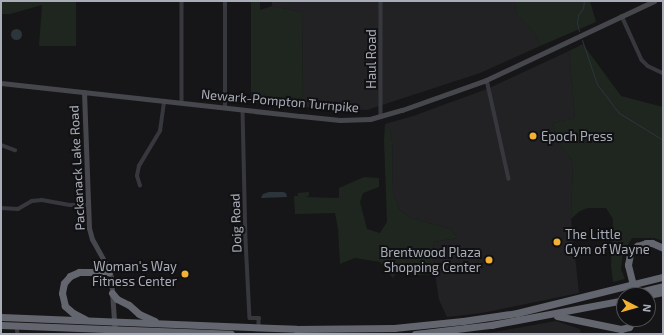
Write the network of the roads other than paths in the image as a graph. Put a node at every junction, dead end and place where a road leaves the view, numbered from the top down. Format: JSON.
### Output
{"nodes":[{"id":1,"x":182,"y":1,"type":"edge"},
{"id":2,"x":225,"y":1,"type":"edge"},
{"id":3,"x":381,"y":1,"type":"edge"},
{"id":4,"x":654,"y":1,"type":"edge"},
{"id":5,"x":622,"y":16,"type":"junction"},
{"id":6,"x":663,"y":73,"type":"edge"},
{"id":7,"x":487,"y":80,"type":"junction"},
{"id":8,"x":1,"y":83,"type":"edge"},
{"id":9,"x":84,"y":92,"type":"junction"},
{"id":10,"x":164,"y":101,"type":"junction"},
{"id":11,"x":182,"y":103,"type":"junction"},
{"id":12,"x":225,"y":108,"type":"junction"},
{"id":13,"x":243,"y":110,"type":"junction"},
{"id":14,"x":381,"y":117,"type":"junction"},
{"id":15,"x":1,"y":145,"type":"edge"},
{"id":16,"x":15,"y":150,"type":"dead end"},
{"id":17,"x":509,"y":179,"type":"dead end"},
{"id":18,"x":140,"y":186,"type":"dead end"},
{"id":19,"x":88,"y":206,"type":"junction"},
{"id":20,"x":1,"y":208,"type":"edge"},
{"id":21,"x":663,"y":248,"type":"edge"},
{"id":22,"x":109,"y":272,"type":"junction"},
{"id":23,"x":663,"y":277,"type":"edge"},
{"id":24,"x":633,"y":285,"type":"junction"},
{"id":25,"x":626,"y":287,"type":"edge"},
{"id":26,"x":616,"y":289,"type":"edge"},
{"id":27,"x":112,"y":293,"type":"junction"},
{"id":28,"x":616,"y":299,"type":"edge"},
{"id":29,"x":616,"y":302,"type":"edge"},
{"id":30,"x":571,"y":310,"type":"junction"},
{"id":31,"x":547,"y":315,"type":"junction"},
{"id":32,"x":1,"y":317,"type":"edge"},
{"id":33,"x":87,"y":320,"type":"junction"},
{"id":34,"x":166,"y":324,"type":"junction"},
{"id":35,"x":1,"y":325,"type":"edge"},
{"id":36,"x":18,"y":325,"type":"junction"},
{"id":37,"x":629,"y":327,"type":"edge"},
{"id":38,"x":115,"y":328,"type":"edge"},
{"id":39,"x":259,"y":328,"type":"junction"},
{"id":40,"x":18,"y":334,"type":"edge"},
{"id":41,"x":231,"y":334,"type":"edge"},
{"id":42,"x":415,"y":334,"type":"edge"}],
"edges":[{"from":1,"to":11,"type":"street"},
{"from":2,"to":12,"type":"street"},
{"from":3,"to":14,"type":"street","name":"Haul Road"},
{"from":4,"to":5,"type":"main road","name":"Newark-Pompton Turnpike"},
{"from":5,"to":6,"type":"street"},
{"from":5,"to":7,"type":"main road","name":"Newark-Pompton Turnpike"},
{"from":7,"to":14,"type":"main road","name":"Newark-Pompton Turnpike"},
{"from":7,"to":17,"type":"street"},
{"from":8,"to":9,"type":"main road","name":"Newark-Pompton Turnpike"},
{"from":9,"to":10,"type":"main road","name":"Newark-Pompton Turnpike"},
{"from":9,"to":19,"type":"main road","name":"Packanack Lake Road"},
{"from":10,"to":11,"type":"main road","name":"Newark-Pompton Turnpike"},
{"from":10,"to":18,"type":"street"},
{"from":11,"to":12,"type":"main road","name":"Newark-Pompton Turnpike"},
{"from":12,"to":13,"type":"main road","name":"Newark-Pompton Turnpike"},
{"from":13,"to":14,"type":"main road","name":"Newark-Pompton Turnpike"},
{"from":13,"to":39,"type":"street","name":"Doig Road"},
{"from":15,"to":16,"type":"street"},
{"from":19,"to":20,"type":"street"},
{"from":19,"to":22,"type":"main road","name":"Packanack Lake Road"},
{"from":21,"to":24,"type":"highway"},
{"from":22,"to":27,"type":"main road","name":"Packanack Lake Road"},
{"from":22,"to":33,"type":"highway"},
{"from":23,"to":24,"type":"highway"},
{"from":24,"to":25,"type":"highway"},
{"from":26,"to":39,"type":"highway"},
{"from":27,"to":34,"type":"highway"},
{"from":27,"to":38,"type":"main road","name":"Packanack Lake Road"},
{"from":28,"to":30,"type":"highway"},
{"from":29,"to":30,"type":"highway"},
{"from":30,"to":31,"type":"highway"},
{"from":31,"to":37,"type":"highway"},
{"from":31,"to":42,"type":"highway"},
{"from":32,"to":33,"type":"highway"},
{"from":33,"to":38,"type":"highway"},
{"from":34,"to":38,"type":"highway"},
{"from":34,"to":39,"type":"highway"},
{"from":35,"to":36,"type":"highway"},
{"from":36,"to":38,"type":"highway"},
{"from":36,"to":40,"type":"street"},
{"from":38,"to":41,"type":"highway"}]}
